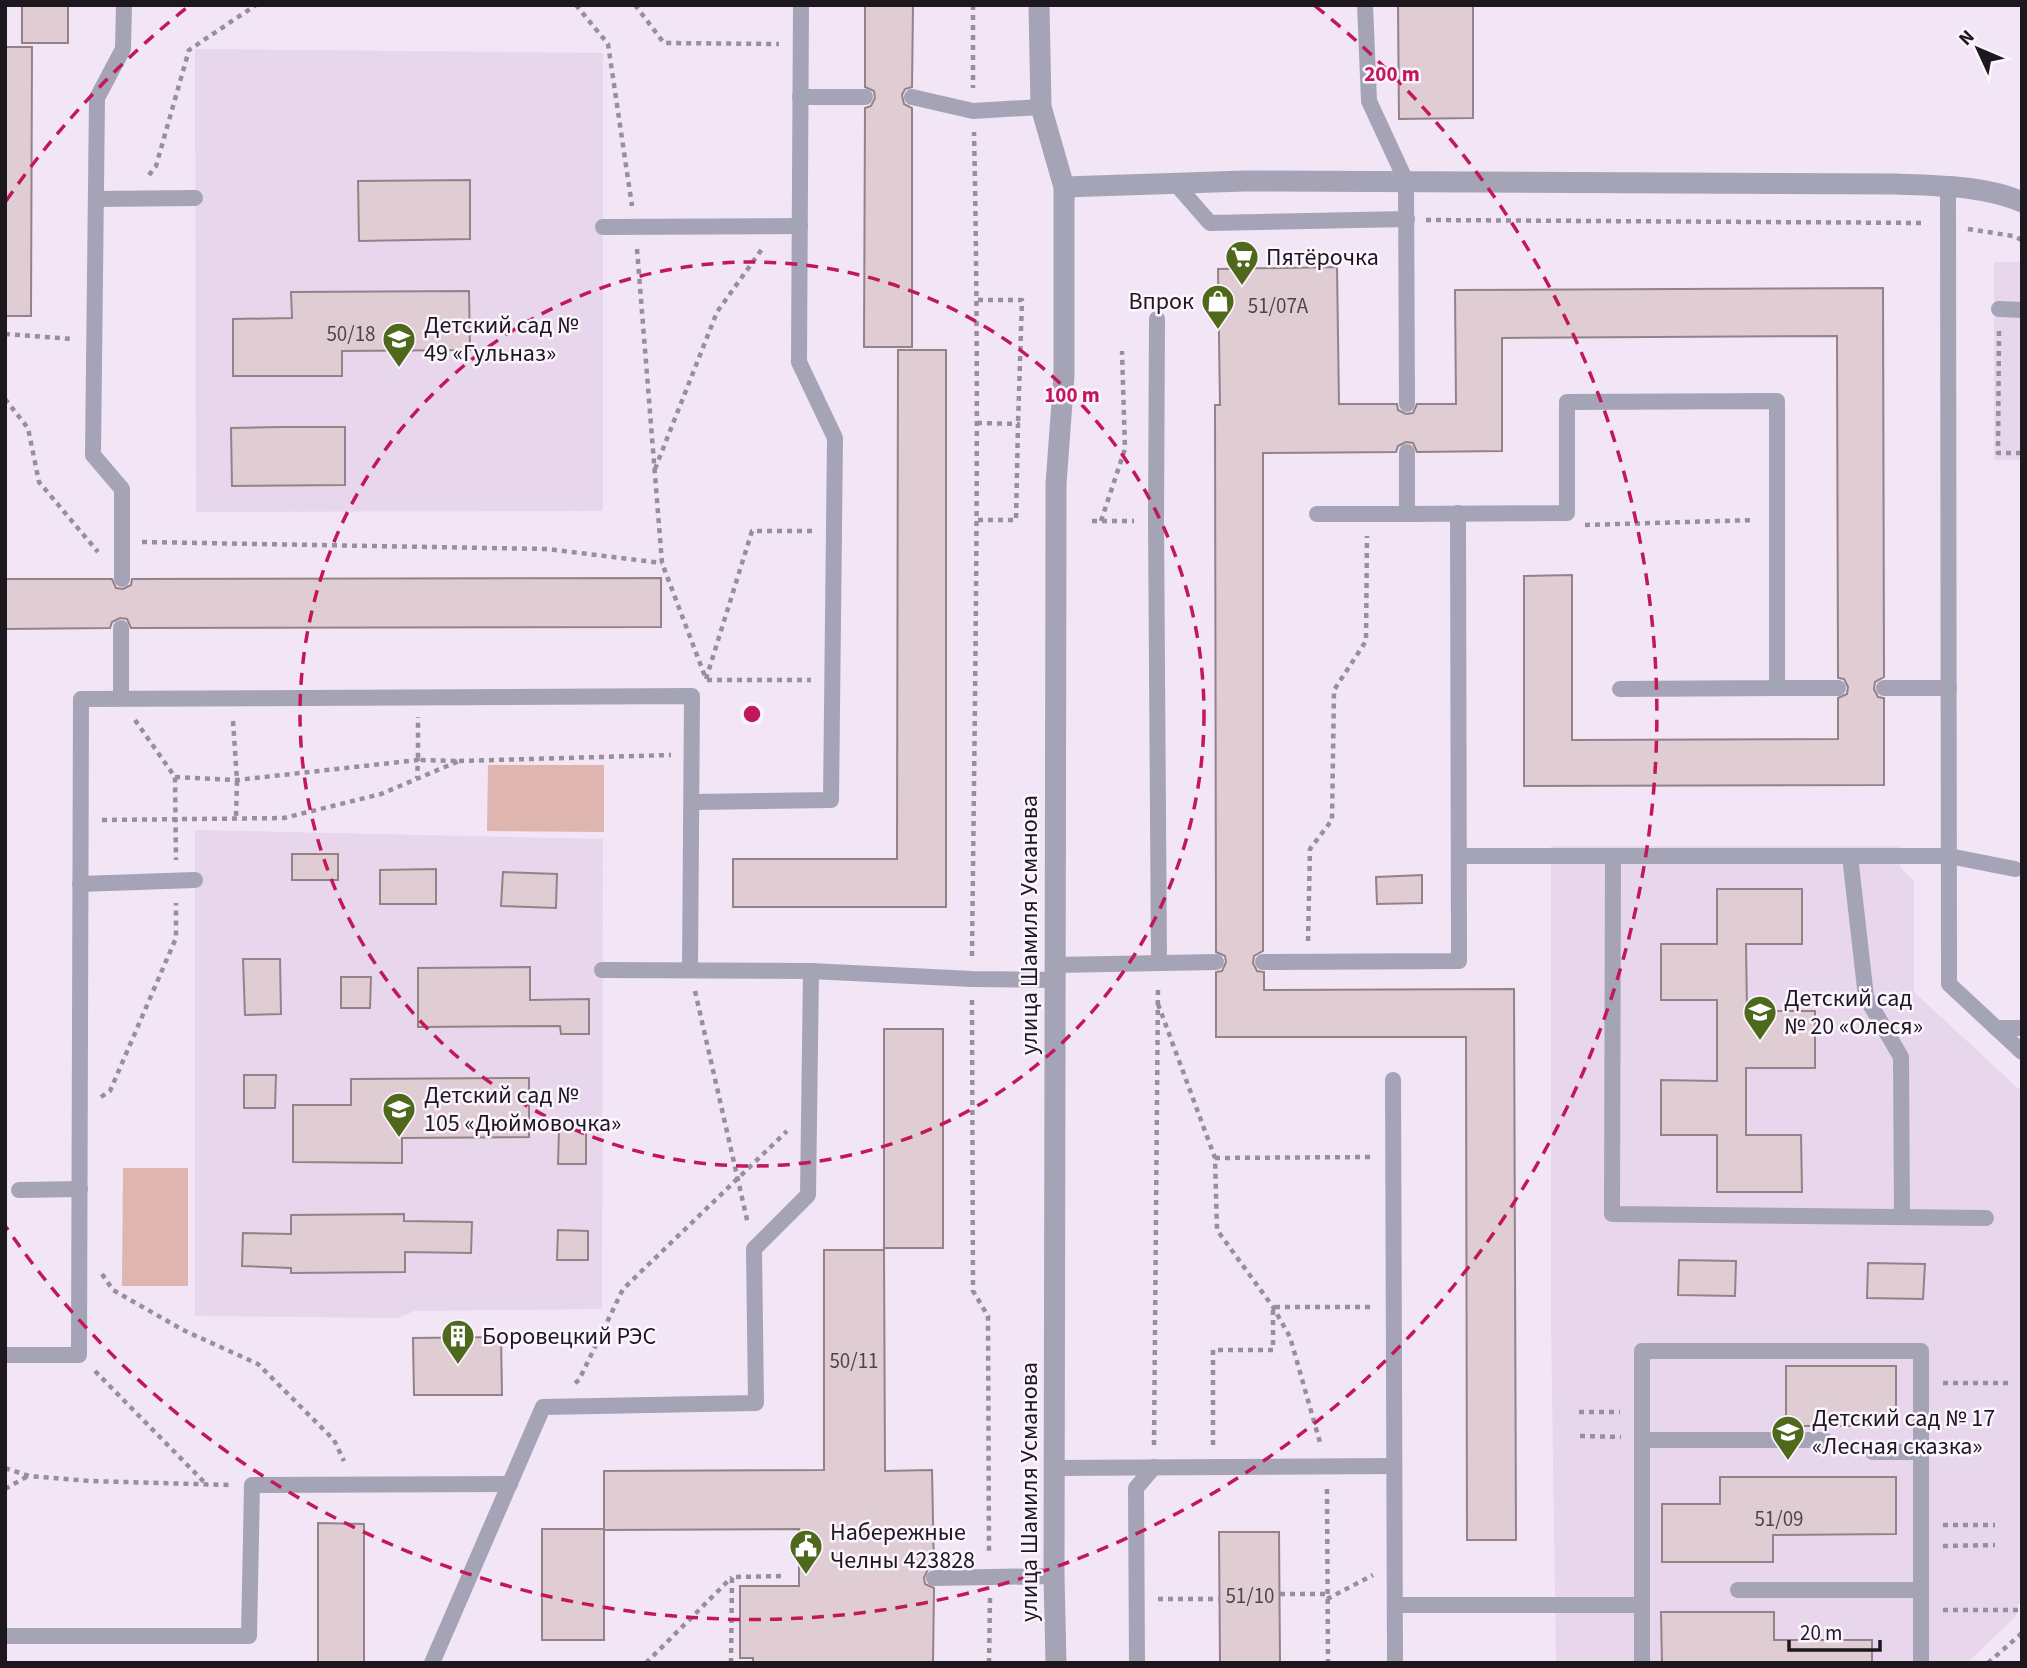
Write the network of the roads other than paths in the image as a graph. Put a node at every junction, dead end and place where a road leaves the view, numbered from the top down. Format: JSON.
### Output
{"nodes":[{"id":1,"x":124,"y":5,"type":"edge"},
{"id":2,"x":801,"y":5,"type":"edge"},
{"id":3,"x":1039,"y":5,"type":"edge"},
{"id":4,"x":1365,"y":5,"type":"edge"},
{"id":5,"x":800,"y":97,"type":"junction"},
{"id":6,"x":865,"y":97,"type":"dead end"},
{"id":7,"x":912,"y":97,"type":"dead end"},
{"id":8,"x":1041,"y":107,"type":"junction"},
{"id":9,"x":1406,"y":181,"type":"junction"},
{"id":10,"x":1175,"y":183,"type":"junction"},
{"id":11,"x":1948,"y":186,"type":"junction"},
{"id":12,"x":1064,"y":187,"type":"junction"},
{"id":13,"x":195,"y":198,"type":"dead end"},
{"id":14,"x":96,"y":199,"type":"junction"},
{"id":15,"x":2022,"y":202,"type":"edge"},
{"id":16,"x":1406,"y":219,"type":"junction"},
{"id":17,"x":800,"y":226,"type":"junction"},
{"id":18,"x":603,"y":227,"type":"dead end"},
{"id":19,"x":1999,"y":309,"type":"road end"},
{"id":20,"x":2022,"y":310,"type":"edge"},
{"id":21,"x":1157,"y":319,"type":"dead end"},
{"id":22,"x":1407,"y":404,"type":"dead end"},
{"id":23,"x":1407,"y":452,"type":"dead end"},
{"id":24,"x":1458,"y":513,"type":"junction"},
{"id":25,"x":1317,"y":514,"type":"dead end"},
{"id":26,"x":1407,"y":514,"type":"junction"},
{"id":27,"x":122,"y":579,"type":"road end"},
{"id":28,"x":121,"y":628,"type":"dead end"},
{"id":29,"x":1777,"y":688,"type":"junction"},
{"id":30,"x":1838,"y":688,"type":"dead end"},
{"id":31,"x":1884,"y":688,"type":"dead end"},
{"id":32,"x":1949,"y":688,"type":"junction"},
{"id":33,"x":1620,"y":689,"type":"dead end"},
{"id":34,"x":121,"y":698,"type":"junction"},
{"id":35,"x":692,"y":802,"type":"junction"},
{"id":36,"x":1459,"y":856,"type":"junction"},
{"id":37,"x":1850,"y":856,"type":"junction"},
{"id":38,"x":1950,"y":856,"type":"junction"},
{"id":39,"x":1613,"y":857,"type":"junction"},
{"id":40,"x":2015,"y":869,"type":"dead end"},
{"id":41,"x":195,"y":880,"type":"dead end"},
{"id":42,"x":80,"y":884,"type":"junction"},
{"id":43,"x":1216,"y":962,"type":"dead end"},
{"id":44,"x":1263,"y":962,"type":"dead end"},
{"id":45,"x":1159,"y":963,"type":"junction"},
{"id":46,"x":690,"y":969,"type":"junction"},
{"id":47,"x":602,"y":970,"type":"dead end"},
{"id":48,"x":811,"y":971,"type":"junction"},
{"id":49,"x":1055,"y":972,"type":"junction"},
{"id":50,"x":1996,"y":1028,"type":"junction"},
{"id":51,"x":2022,"y":1028,"type":"edge"},
{"id":52,"x":2022,"y":1052,"type":"edge"},
{"id":53,"x":1394,"y":1080,"type":"dead end"},
{"id":54,"x":80,"y":1189,"type":"junction"},
{"id":55,"x":19,"y":1190,"type":"dead end"},
{"id":56,"x":1902,"y":1217,"type":"junction"},
{"id":57,"x":1986,"y":1218,"type":"dead end"},
{"id":58,"x":5,"y":1354,"type":"edge"},
{"id":59,"x":1642,"y":1438,"type":"junction"},
{"id":60,"x":1824,"y":1440,"type":"dead end"},
{"id":61,"x":1872,"y":1452,"type":"dead end"},
{"id":62,"x":1921,"y":1452,"type":"junction"},
{"id":63,"x":1394,"y":1466,"type":"junction"},
{"id":64,"x":1154,"y":1467,"type":"junction"},
{"id":65,"x":1054,"y":1468,"type":"junction"},
{"id":66,"x":510,"y":1483,"type":"junction"},
{"id":67,"x":1054,"y":1576,"type":"junction"},
{"id":68,"x":934,"y":1578,"type":"dead end"},
{"id":69,"x":1738,"y":1590,"type":"dead end"},
{"id":70,"x":1921,"y":1590,"type":"junction"},
{"id":71,"x":1395,"y":1605,"type":"junction"},
{"id":72,"x":1642,"y":1605,"type":"junction"},
{"id":73,"x":5,"y":1636,"type":"edge"},
{"id":74,"x":432,"y":1663,"type":"edge"},
{"id":75,"x":1056,"y":1663,"type":"edge"},
{"id":76,"x":1137,"y":1663,"type":"edge"},
{"id":77,"x":1395,"y":1663,"type":"edge"},
{"id":78,"x":1642,"y":1663,"type":"edge"},
{"id":79,"x":1921,"y":1663,"type":"edge"}],
"edges":[{"from":1,"to":14,"type":"lane"},
{"from":2,"to":5,"type":"lane"},
{"from":3,"to":8,"type":"street","name":"улица Шамиля Усманова"},
{"from":4,"to":9,"type":"lane"},
{"from":5,"to":6,"type":"lane"},
{"from":5,"to":17,"type":"lane"},
{"from":7,"to":8,"type":"lane"},
{"from":8,"to":12,"type":"street","name":"улица Шамиля Усманова"},
{"from":9,"to":10,"type":"street"},
{"from":9,"to":11,"type":"street"},
{"from":9,"to":16,"type":"lane"},
{"from":10,"to":12,"type":"street"},
{"from":10,"to":16,"type":"lane"},
{"from":11,"to":15,"type":"street"},
{"from":11,"to":32,"type":"lane"},
{"from":12,"to":49,"type":"street","name":"улица Шамиля Усманова"},
{"from":13,"to":14,"type":"lane"},
{"from":14,"to":27,"type":"lane"},
{"from":16,"to":22,"type":"lane"},
{"from":17,"to":18,"type":"lane"},
{"from":17,"to":35,"type":"lane"},
{"from":19,"to":20,"type":"lane"},
{"from":21,"to":45,"type":"lane"},
{"from":23,"to":26,"type":"lane"},
{"from":24,"to":26,"type":"lane"},
{"from":24,"to":29,"type":"lane"},
{"from":24,"to":36,"type":"lane"},
{"from":25,"to":26,"type":"lane"},
{"from":28,"to":34,"type":"lane"},
{"from":29,"to":30,"type":"lane"},
{"from":29,"to":33,"type":"lane"},
{"from":31,"to":32,"type":"lane"},
{"from":32,"to":38,"type":"lane"},
{"from":34,"to":35,"type":"lane"},
{"from":34,"to":42,"type":"lane"},
{"from":35,"to":46,"type":"lane"},
{"from":36,"to":39,"type":"lane"},
{"from":36,"to":44,"type":"lane"},
{"from":37,"to":38,"type":"lane"},
{"from":37,"to":39,"type":"lane"},
{"from":37,"to":56,"type":"lane"},
{"from":38,"to":40,"type":"lane"},
{"from":38,"to":50,"type":"lane"},
{"from":39,"to":56,"type":"lane"},
{"from":41,"to":42,"type":"lane"},
{"from":42,"to":54,"type":"lane"},
{"from":43,"to":45,"type":"lane"},
{"from":45,"to":49,"type":"lane"},
{"from":46,"to":47,"type":"lane"},
{"from":46,"to":48,"type":"lane"},
{"from":48,"to":49,"type":"lane"},
{"from":48,"to":66,"type":"lane"},
{"from":49,"to":65,"type":"street","name":"улица Шамиля Усманова"},
{"from":50,"to":51,"type":"lane"},
{"from":50,"to":52,"type":"lane"},
{"from":53,"to":63,"type":"lane"},
{"from":54,"to":55,"type":"lane"},
{"from":54,"to":58,"type":"lane"},
{"from":56,"to":57,"type":"lane"},
{"from":59,"to":60,"type":"lane"},
{"from":59,"to":62,"type":"lane"},
{"from":59,"to":72,"type":"lane"},
{"from":61,"to":62,"type":"lane"},
{"from":62,"to":70,"type":"lane"},
{"from":63,"to":64,"type":"lane"},
{"from":63,"to":71,"type":"lane"},
{"from":64,"to":65,"type":"lane"},
{"from":64,"to":76,"type":"lane"},
{"from":65,"to":67,"type":"street","name":"улица Шамиля Усманова"},
{"from":66,"to":73,"type":"lane"},
{"from":66,"to":74,"type":"lane"},
{"from":67,"to":68,"type":"lane"},
{"from":67,"to":75,"type":"street","name":"улица Шамиля Усманова"},
{"from":69,"to":70,"type":"lane"},
{"from":70,"to":79,"type":"lane"},
{"from":71,"to":72,"type":"lane"},
{"from":71,"to":77,"type":"lane"},
{"from":72,"to":78,"type":"lane"}]}
